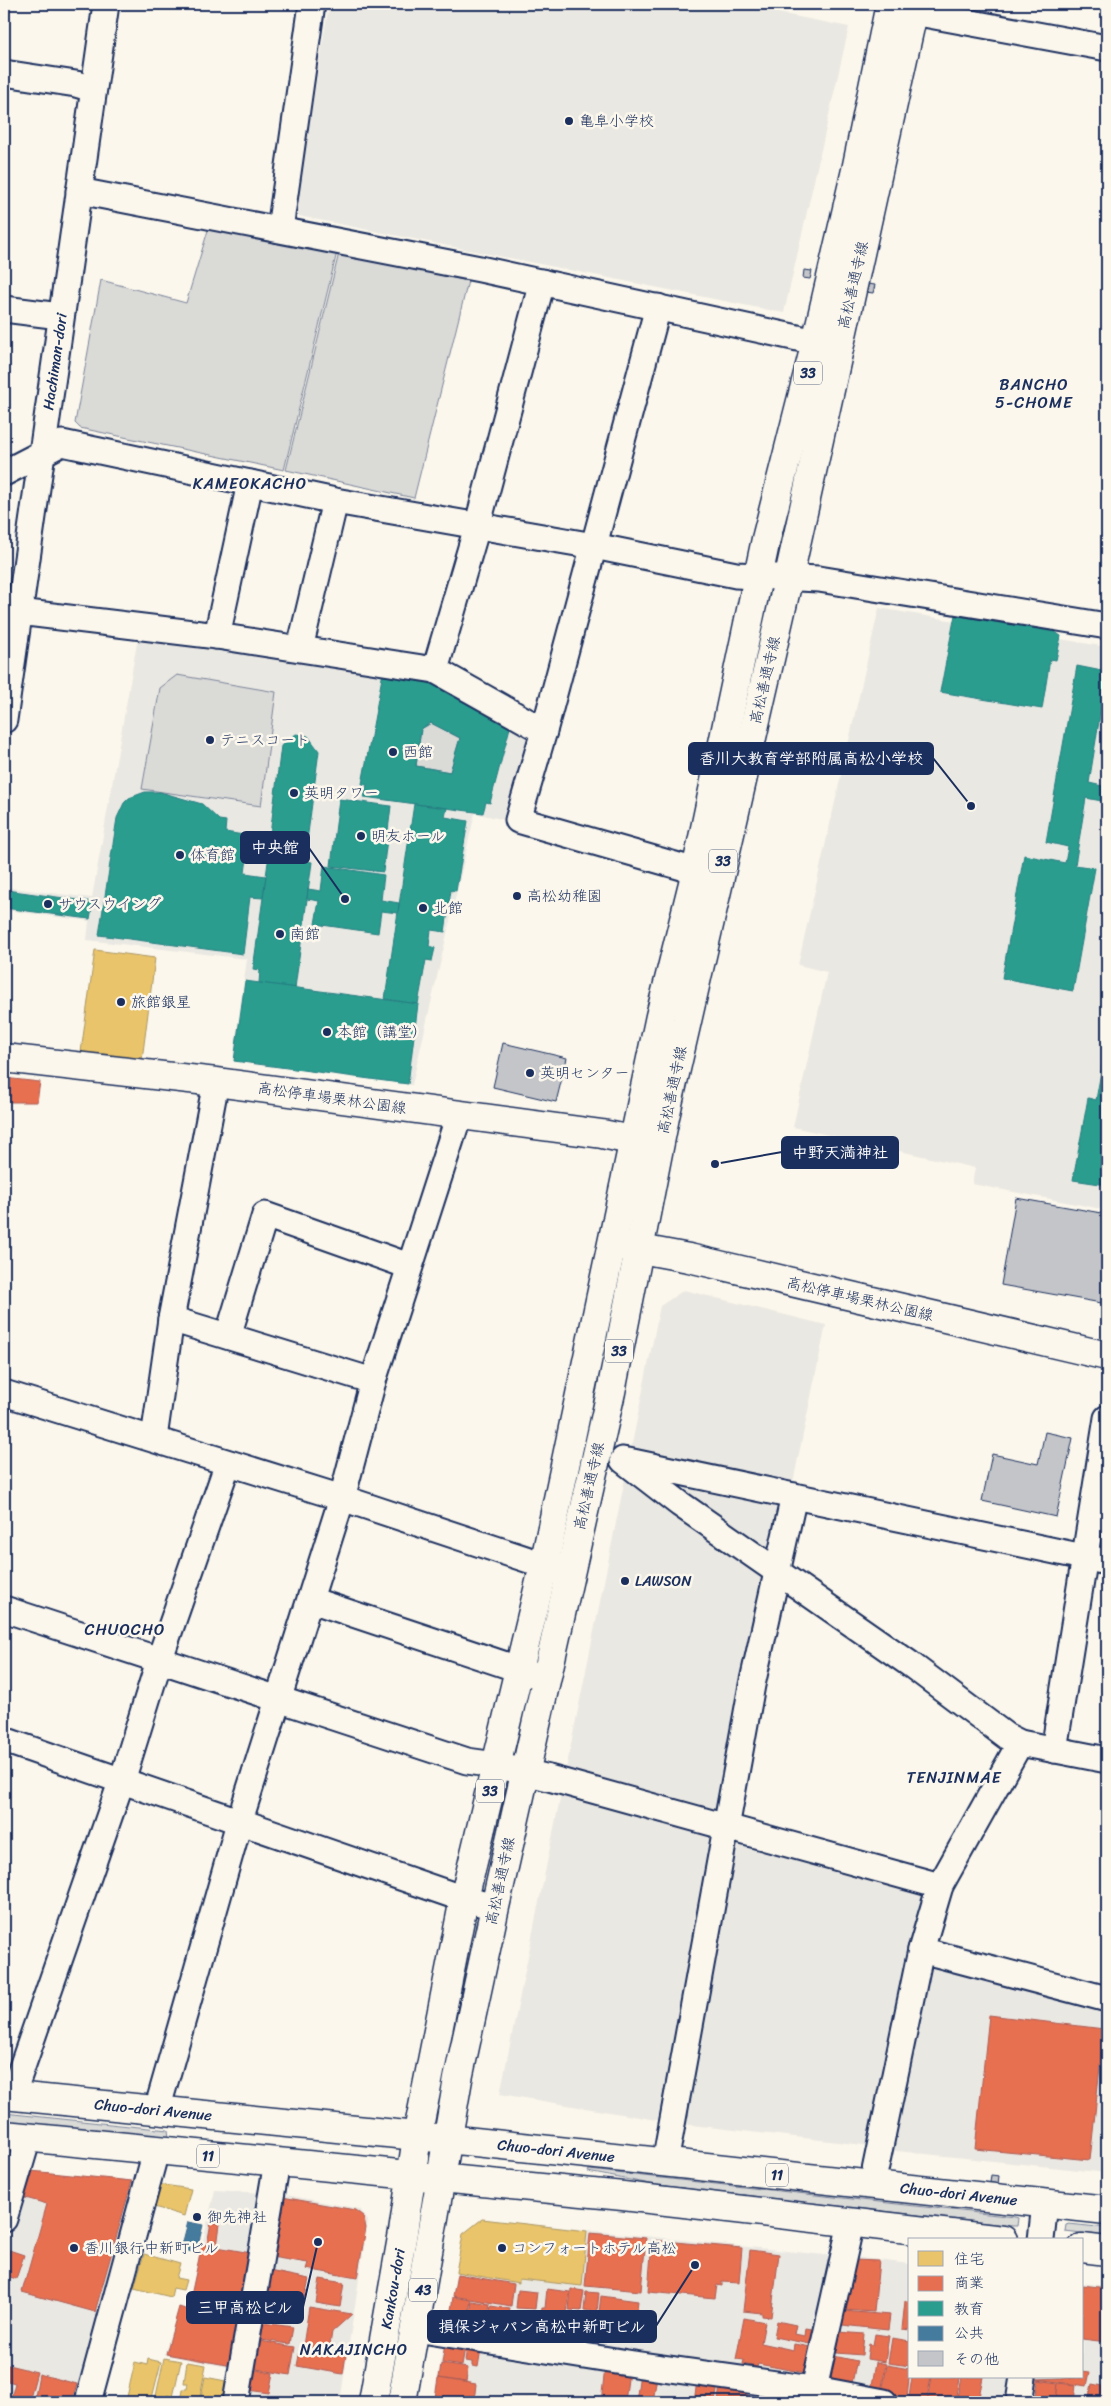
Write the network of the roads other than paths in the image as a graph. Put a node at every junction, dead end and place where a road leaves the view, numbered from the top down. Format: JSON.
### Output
{"nodes":[{"id":1,"x":106,"y":4,"type":"edge"},
{"id":2,"x":312,"y":4,"type":"edge"},
{"id":3,"x":896,"y":6,"type":"edge"},
{"id":4,"x":1107,"y":48,"type":"edge"},
{"id":5,"x":4,"y":73,"type":"edge"},
{"id":6,"x":92,"y":89,"type":"junction"},
{"id":7,"x":79,"y":190,"type":"junction"},
{"id":8,"x":280,"y":230,"type":"junction"},
{"id":9,"x":542,"y":282,"type":"junction"},
{"id":10,"x":658,"y":307,"type":"junction"},
{"id":11,"x":4,"y":309,"type":"edge"},
{"id":12,"x":60,"y":316,"type":"junction"},
{"id":13,"x":816,"y":342,"type":"junction"},
{"id":14,"x":40,"y":455,"type":"junction"},
{"id":15,"x":4,"y":473,"type":"edge"},
{"id":16,"x":250,"y":483,"type":"junction"},
{"id":17,"x":335,"y":501,"type":"junction"},
{"id":18,"x":477,"y":527,"type":"junction"},
{"id":19,"x":594,"y":546,"type":"junction"},
{"id":20,"x":759,"y":575,"type":"junction"},
{"id":21,"x":788,"y":576,"type":"junction"},
{"id":22,"x":13,"y":624,"type":"edge"},
{"id":23,"x":1107,"y":626,"type":"edge"},
{"id":24,"x":217,"y":636,"type":"junction"},
{"id":25,"x":300,"y":648,"type":"junction"},
{"id":26,"x":435,"y":670,"type":"junction"},
{"id":27,"x":4,"y":720,"type":"edge"},
{"id":28,"x":544,"y":731,"type":"junction"},
{"id":29,"x":696,"y":871,"type":"junction"},
{"id":30,"x":4,"y":1058,"type":"edge"},
{"id":31,"x":216,"y":1082,"type":"junction"},
{"id":32,"x":459,"y":1115,"type":"junction"},
{"id":33,"x":646,"y":1143,"type":"junction"},
{"id":34,"x":613,"y":1243,"type":"junction"},
{"id":35,"x":641,"y":1249,"type":"junction"},
{"id":36,"x":409,"y":1266,"type":"junction"},
{"id":37,"x":172,"y":1319,"type":"junction"},
{"id":38,"x":228,"y":1336,"type":"junction"},
{"id":39,"x":1107,"y":1356,"type":"edge"},
{"id":40,"x":373,"y":1381,"type":"junction"},
{"id":41,"x":4,"y":1393,"type":"edge"},
{"id":42,"x":1107,"y":1418,"type":"edge"},
{"id":43,"x":154,"y":1438,"type":"junction"},
{"id":44,"x":569,"y":1447,"type":"junction"},
{"id":45,"x":596,"y":1453,"type":"junction"},
{"id":46,"x":623,"y":1460,"type":"junction"},
{"id":47,"x":228,"y":1463,"type":"junction"},
{"id":48,"x":794,"y":1496,"type":"junction"},
{"id":49,"x":342,"y":1498,"type":"junction"},
{"id":50,"x":1096,"y":1559,"type":"edge"},
{"id":51,"x":557,"y":1569,"type":"junction"},
{"id":52,"x":777,"y":1574,"type":"junction"},
{"id":53,"x":311,"y":1600,"type":"junction"},
{"id":54,"x":4,"y":1609,"type":"edge"},
{"id":55,"x":159,"y":1660,"type":"junction"},
{"id":56,"x":519,"y":1669,"type":"junction"},
{"id":57,"x":546,"y":1678,"type":"junction"},
{"id":58,"x":279,"y":1697,"type":"junction"},
{"id":59,"x":4,"y":1740,"type":"edge"},
{"id":60,"x":1020,"y":1743,"type":"junction"},
{"id":61,"x":1054,"y":1750,"type":"junction"},
{"id":62,"x":1107,"y":1760,"type":"edge"},
{"id":63,"x":496,"y":1765,"type":"junction"},
{"id":64,"x":524,"y":1772,"type":"junction"},
{"id":65,"x":121,"y":1781,"type":"junction"},
{"id":66,"x":239,"y":1823,"type":"junction"},
{"id":67,"x":727,"y":1826,"type":"junction"},
{"id":68,"x":940,"y":1886,"type":"junction"},
{"id":69,"x":464,"y":1899,"type":"junction"},
{"id":70,"x":495,"y":1907,"type":"junction"},
{"id":71,"x":921,"y":1950,"type":"junction"},
{"id":72,"x":1107,"y":1999,"type":"edge"},
{"id":73,"x":8,"y":2095,"type":"edge"},
{"id":74,"x":157,"y":2110,"type":"junction"},
{"id":75,"x":16,"y":2136,"type":"edge"},
{"id":76,"x":418,"y":2137,"type":"junction"},
{"id":77,"x":447,"y":2139,"type":"junction"},
{"id":78,"x":156,"y":2151,"type":"junction"},
{"id":79,"x":277,"y":2162,"type":"junction"},
{"id":80,"x":665,"y":2163,"type":"junction"},
{"id":81,"x":413,"y":2175,"type":"junction"},
{"id":82,"x":442,"y":2178,"type":"junction"},
{"id":83,"x":872,"y":2185,"type":"junction"},
{"id":84,"x":1045,"y":2204,"type":"junction"},
{"id":85,"x":1107,"y":2210,"type":"edge"},
{"id":86,"x":4,"y":2219,"type":"edge"},
{"id":87,"x":851,"y":2223,"type":"junction"},
{"id":88,"x":985,"y":2238,"type":"edge"},
{"id":89,"x":1041,"y":2238,"type":"edge"},
{"id":90,"x":1084,"y":2248,"type":"edge"},
{"id":91,"x":1107,"y":2251,"type":"edge"},
{"id":92,"x":416,"y":2328,"type":"junction"},
{"id":93,"x":1023,"y":2378,"type":"edge"},
{"id":94,"x":812,"y":2396,"type":"edge"},
{"id":95,"x":88,"y":2402,"type":"edge"},
{"id":96,"x":236,"y":2402,"type":"edge"},
{"id":97,"x":373,"y":2402,"type":"edge"},
{"id":98,"x":402,"y":2402,"type":"edge"},
{"id":99,"x":884,"y":2402,"type":"edge"},
{"id":100,"x":1019,"y":2402,"type":"edge"}],
"edges":[{"from":1,"to":6,"type":"street","name":"Hachiman-dori"},
{"from":2,"to":8,"type":"street"},
{"from":3,"to":4,"type":"street"},
{"from":3,"to":13,"type":"main road","name":"高松善通寺線","number":"33"},
{"from":3,"to":21,"type":"main road","name":"高松善通寺線","number":"33"},
{"from":5,"to":6,"type":"street"},
{"from":6,"to":7,"type":"street","name":"Hachiman-dori"},
{"from":7,"to":8,"type":"street"},
{"from":7,"to":12,"type":"street","name":"Hachiman-dori"},
{"from":8,"to":9,"type":"street"},
{"from":9,"to":10,"type":"street"},
{"from":9,"to":18,"type":"street"},
{"from":10,"to":13,"type":"street"},
{"from":10,"to":19,"type":"street"},
{"from":11,"to":12,"type":"street"},
{"from":12,"to":14,"type":"street","name":"Hachiman-dori"},
{"from":13,"to":20,"type":"main road","name":"高松善通寺線","number":"33"},
{"from":14,"to":15,"type":"street"},
{"from":14,"to":16,"type":"street"},
{"from":14,"to":22,"type":"street","name":"Hachiman-dori"},
{"from":16,"to":17,"type":"street"},
{"from":16,"to":24,"type":"street"},
{"from":17,"to":18,"type":"street"},
{"from":17,"to":25,"type":"street"},
{"from":18,"to":19,"type":"street"},
{"from":18,"to":26,"type":"street"},
{"from":19,"to":20,"type":"street"},
{"from":19,"to":28,"type":"street"},
{"from":20,"to":21,"type":"street"},
{"from":20,"to":29,"type":"main road","name":"高松善通寺線","number":"33"},
{"from":21,"to":23,"type":"street"},
{"from":21,"to":33,"type":"main road","name":"高松善通寺線","number":"33"},
{"from":22,"to":24,"type":"street"},
{"from":22,"to":27,"type":"street","name":"Hachiman-dori"},
{"from":24,"to":25,"type":"street"},
{"from":25,"to":26,"type":"street"},
{"from":26,"to":28,"type":"street"},
{"from":28,"to":29,"type":"street"},
{"from":29,"to":33,"type":"main road","name":"高松善通寺線","number":"33"},
{"from":30,"to":31,"type":"main road","name":"高松停車場栗林公園線"},
{"from":31,"to":32,"type":"main road","name":"高松停車場栗林公園線"},
{"from":31,"to":37,"type":"street"},
{"from":32,"to":33,"type":"main road","name":"高松停車場栗林公園線"},
{"from":32,"to":36,"type":"street"},
{"from":33,"to":34,"type":"main road","name":"高松善通寺線","number":"33"},
{"from":33,"to":35,"type":"main road","name":"高松善通寺線","number":"33"},
{"from":34,"to":35,"type":"main road","name":"高松停車場栗林公園線"},
{"from":34,"to":44,"type":"main road","name":"高松善通寺線","number":"33"},
{"from":35,"to":39,"type":"main road","name":"高松停車場栗林公園線"},
{"from":35,"to":45,"type":"main road","name":"高松善通寺線","number":"33"},
{"from":36,"to":38,"type":"street"},
{"from":36,"to":40,"type":"street"},
{"from":37,"to":38,"type":"street"},
{"from":37,"to":43,"type":"street"},
{"from":38,"to":40,"type":"street"},
{"from":40,"to":49,"type":"street"},
{"from":41,"to":43,"type":"street"},
{"from":42,"to":50,"type":"street"},
{"from":43,"to":47,"type":"street"},
{"from":44,"to":45,"type":"street"},
{"from":44,"to":51,"type":"main road","name":"高松善通寺線","number":"33"},
{"from":45,"to":46,"type":"street"},
{"from":45,"to":51,"type":"main road","name":"高松善通寺線","number":"33"},
{"from":46,"to":48,"type":"street"},
{"from":46,"to":52,"type":"street"},
{"from":47,"to":49,"type":"street"},
{"from":47,"to":55,"type":"street"},
{"from":48,"to":50,"type":"street"},
{"from":48,"to":52,"type":"street"},
{"from":49,"to":51,"type":"street"},
{"from":49,"to":53,"type":"street"},
{"from":50,"to":61,"type":"street"},
{"from":51,"to":56,"type":"main road","name":"高松善通寺線","number":"33"},
{"from":51,"to":57,"type":"main road","name":"高松善通寺線","number":"33"},
{"from":52,"to":60,"type":"street"},
{"from":52,"to":67,"type":"street"},
{"from":53,"to":56,"type":"street"},
{"from":53,"to":58,"type":"street"},
{"from":54,"to":55,"type":"street"},
{"from":55,"to":58,"type":"street"},
{"from":55,"to":65,"type":"street"},
{"from":56,"to":57,"type":"street"},
{"from":56,"to":63,"type":"main road","name":"高松善通寺線","number":"33"},
{"from":57,"to":64,"type":"main road","name":"高松善通寺線","number":"33"},
{"from":58,"to":63,"type":"street"},
{"from":58,"to":66,"type":"street"},
{"from":59,"to":65,"type":"street"},
{"from":60,"to":61,"type":"street"},
{"from":60,"to":68,"type":"street"},
{"from":61,"to":62,"type":"street"},
{"from":63,"to":64,"type":"street"},
{"from":63,"to":69,"type":"main road","name":"高松善通寺線","number":"33"},
{"from":64,"to":67,"type":"street"},
{"from":64,"to":70,"type":"main road","name":"高松善通寺線","number":"33"},
{"from":65,"to":66,"type":"street"},
{"from":65,"to":73,"type":"street"},
{"from":66,"to":69,"type":"street"},
{"from":66,"to":74,"type":"street"},
{"from":67,"to":68,"type":"street"},
{"from":67,"to":80,"type":"street"},
{"from":68,"to":71,"type":"street"},
{"from":69,"to":70,"type":"street"},
{"from":69,"to":76,"type":"main road","name":"高松善通寺線","number":"33"},
{"from":70,"to":77,"type":"main road","name":"高松善通寺線","number":"33"},
{"from":71,"to":72,"type":"street"},
{"from":71,"to":83,"type":"street"},
{"from":73,"to":74,"type":"main road","name":"Chuo-dori Avenue","number":"11"},
{"from":74,"to":76,"type":"main road","name":"Chuo-dori Avenue","number":"11"},
{"from":75,"to":78,"type":"main road","number":"11"},
{"from":75,"to":86,"type":"street"},
{"from":76,"to":77,"type":"main road","name":"Chuo-dori Avenue","number":"11"},
{"from":76,"to":81,"type":"main road","name":"高松善通寺線","number":"33"},
{"from":77,"to":80,"type":"main road","name":"Chuo-dori Avenue","number":"11"},
{"from":77,"to":82,"type":"main road","name":"高松善通寺線","number":"33"},
{"from":78,"to":79,"type":"main road","number":"11"},
{"from":78,"to":95,"type":"street"},
{"from":79,"to":81,"type":"main road","number":"11"},
{"from":79,"to":96,"type":"street"},
{"from":80,"to":83,"type":"main road","name":"Chuo-dori Avenue","number":"11"},
{"from":81,"to":82,"type":"main road","number":"11"},
{"from":81,"to":97,"type":"main road","name":"Kankou-dori","number":"43"},
{"from":82,"to":87,"type":"main road","number":"11"},
{"from":82,"to":92,"type":"main road","name":"Kankou-dori","number":"43"},
{"from":83,"to":84,"type":"main road","name":"Chuo-dori Avenue","number":"11"},
{"from":84,"to":85,"type":"main road","name":"Chuo-dori Avenue","number":"11"},
{"from":84,"to":89,"type":"street"},
{"from":87,"to":88,"type":"main road","number":"11"},
{"from":87,"to":94,"type":"street"},
{"from":90,"to":91,"type":"main road"},
{"from":92,"to":94,"type":"street"},
{"from":92,"to":98,"type":"main road","name":"Kankou-dori","number":"43"},
{"from":93,"to":100,"type":"street"},
{"from":94,"to":99,"type":"street"}]}
